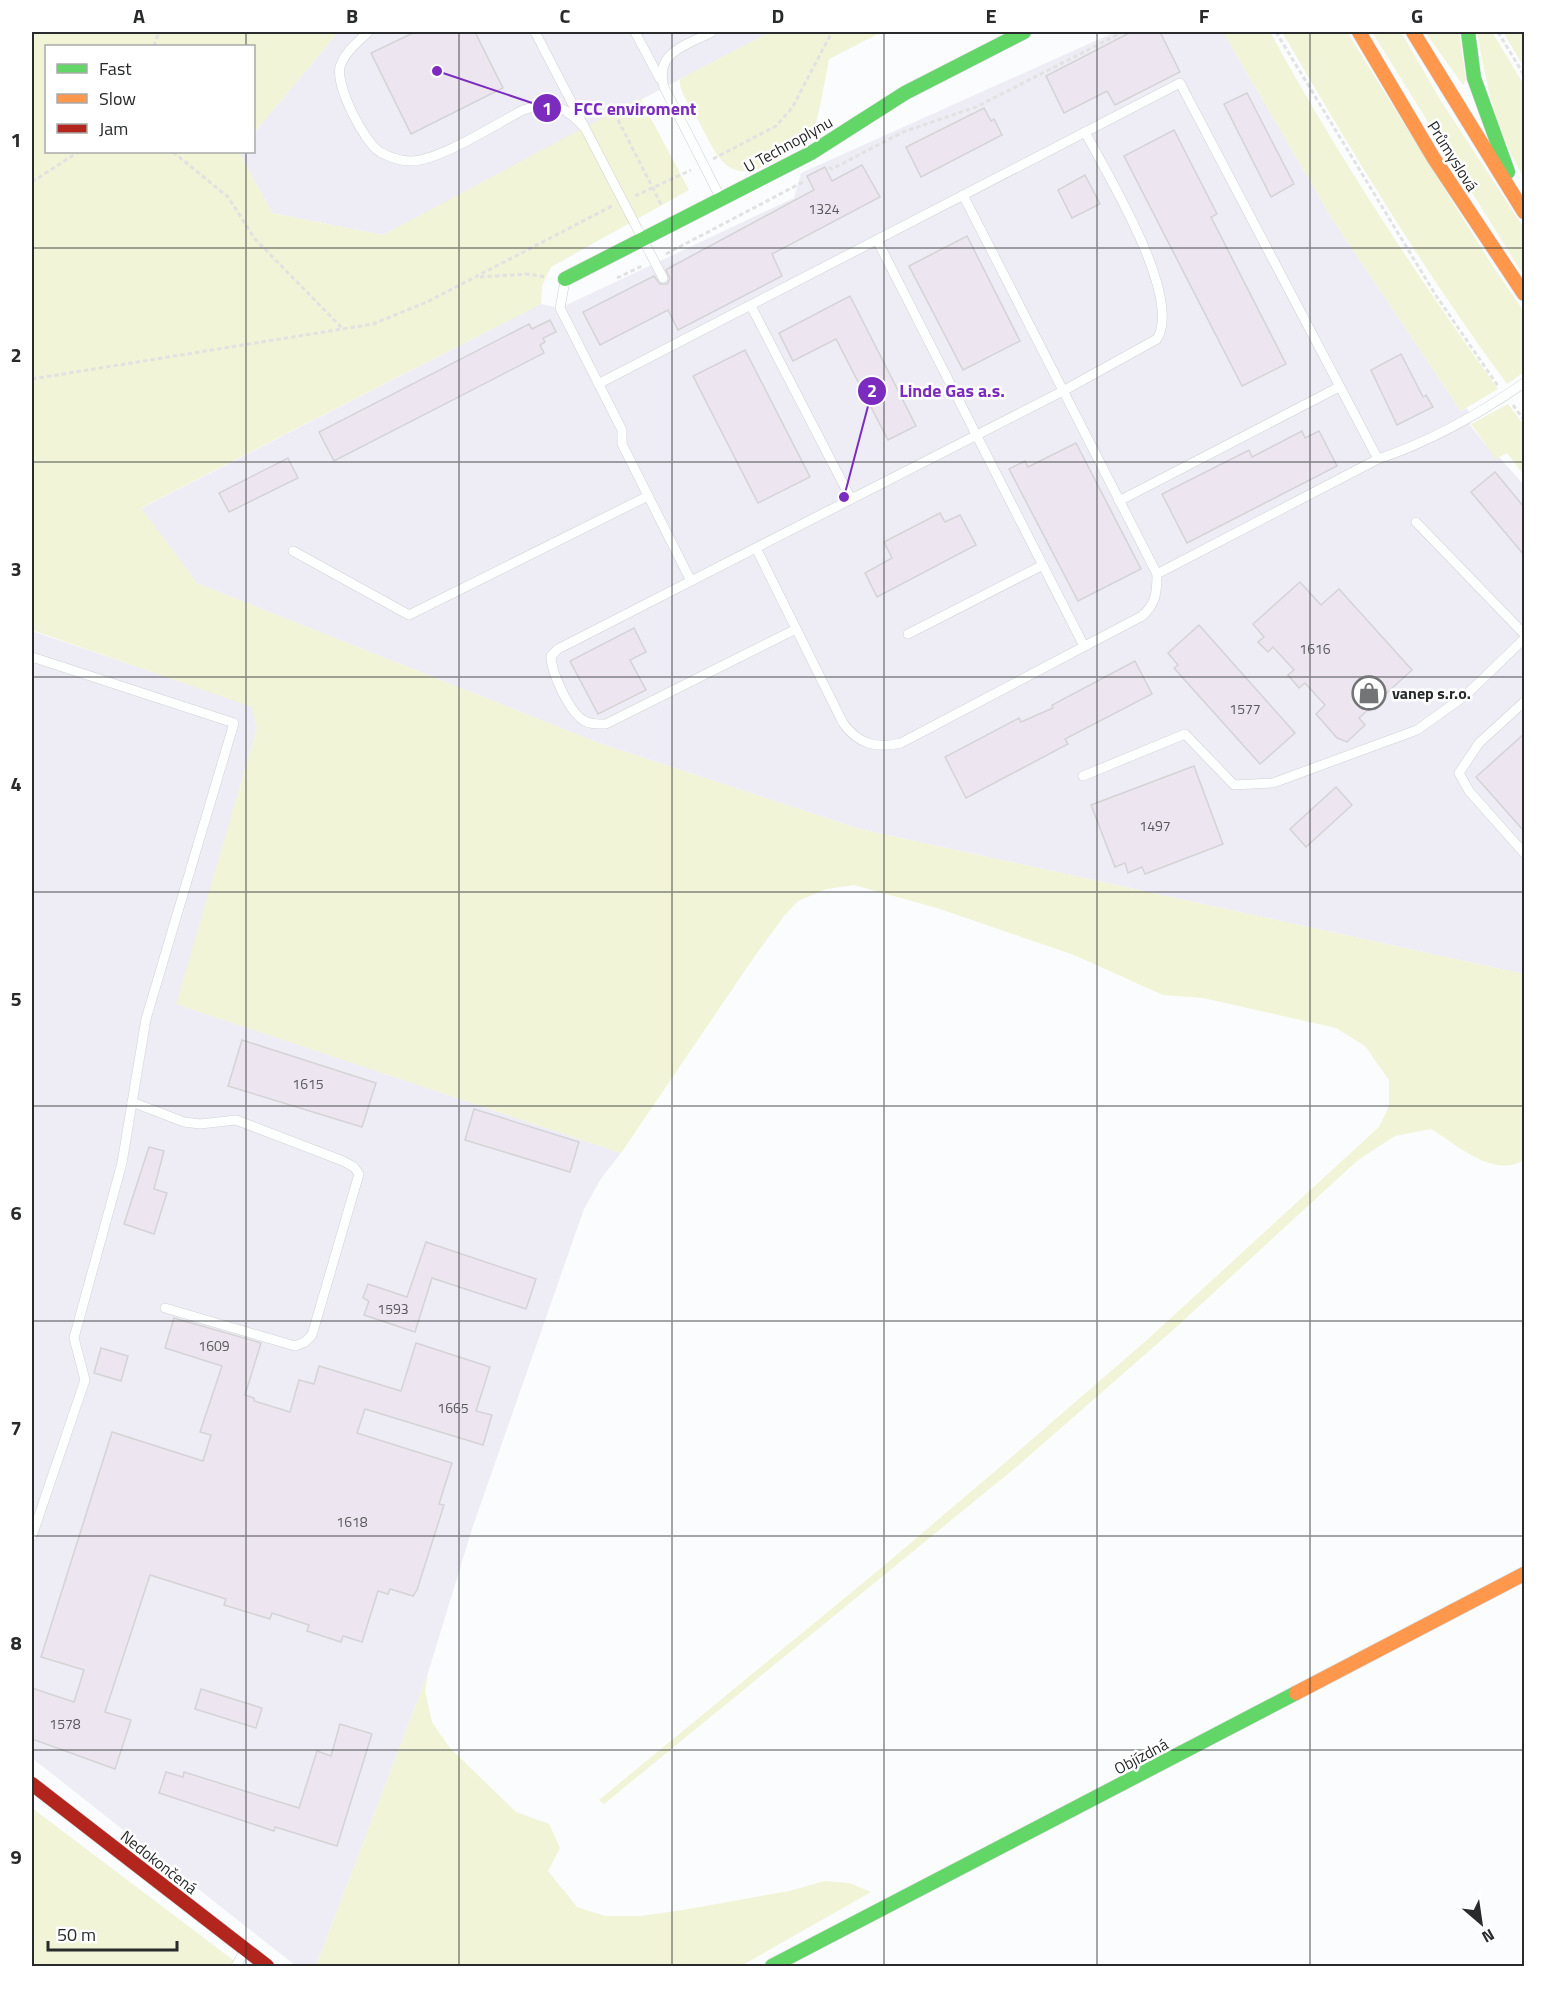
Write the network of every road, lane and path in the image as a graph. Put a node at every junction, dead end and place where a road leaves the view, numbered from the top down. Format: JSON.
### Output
{"nodes":[{"id":1,"x":368,"y":32,"type":"edge"},
{"id":2,"x":535,"y":32,"type":"edge"},
{"id":3,"x":636,"y":32,"type":"edge"},
{"id":4,"x":712,"y":32,"type":"edge"},
{"id":5,"x":832,"y":32,"type":"edge"},
{"id":6,"x":1024,"y":32,"type":"edge"},
{"id":7,"x":1123,"y":32,"type":"edge"},
{"id":8,"x":1276,"y":32,"type":"edge"},
{"id":9,"x":1359,"y":32,"type":"edge"},
{"id":10,"x":1413,"y":32,"type":"edge"},
{"id":11,"x":1468,"y":32,"type":"edge"},
{"id":12,"x":1498,"y":32,"type":"edge"},
{"id":13,"x":1524,"y":75,"type":"edge"},
{"id":14,"x":664,"y":87,"type":"junction"},
{"id":15,"x":618,"y":120,"type":"dead end"},
{"id":16,"x":583,"y":126,"type":"junction"},
{"id":17,"x":1085,"y":132,"type":"junction"},
{"id":18,"x":76,"y":153,"type":"edge"},
{"id":19,"x":174,"y":153,"type":"edge"},
{"id":20,"x":703,"y":164,"type":"junction"},
{"id":21,"x":825,"y":165,"type":"dead end"},
{"id":22,"x":806,"y":175,"type":"dead end"},
{"id":23,"x":32,"y":182,"type":"edge"},
{"id":24,"x":652,"y":187,"type":"junction"},
{"id":25,"x":963,"y":195,"type":"junction"},
{"id":26,"x":721,"y":199,"type":"junction"},
{"id":27,"x":622,"y":201,"type":"junction"},
{"id":28,"x":1523,"y":211,"type":"edge"},
{"id":29,"x":665,"y":212,"type":"dead end"},
{"id":30,"x":642,"y":240,"type":"junction"},
{"id":31,"x":877,"y":240,"type":"junction"},
{"id":32,"x":653,"y":260,"type":"junction"},
{"id":33,"x":475,"y":277,"type":"junction"},
{"id":34,"x":663,"y":278,"type":"dead end"},
{"id":35,"x":565,"y":279,"type":"junction"},
{"id":36,"x":609,"y":282,"type":"dead end"},
{"id":37,"x":1524,"y":294,"type":"edge"},
{"id":38,"x":750,"y":306,"type":"junction"},
{"id":39,"x":343,"y":330,"type":"junction"},
{"id":40,"x":32,"y":379,"type":"edge"},
{"id":41,"x":1524,"y":383,"type":"edge"},
{"id":42,"x":598,"y":384,"type":"junction"},
{"id":43,"x":1340,"y":387,"type":"junction"},
{"id":44,"x":1063,"y":391,"type":"junction"},
{"id":45,"x":1505,"y":396,"type":"junction"},
{"id":46,"x":1524,"y":420,"type":"edge"},
{"id":47,"x":976,"y":435,"type":"junction"},
{"id":48,"x":1378,"y":459,"type":"junction"},
{"id":49,"x":648,"y":496,"type":"junction"},
{"id":50,"x":851,"y":499,"type":"junction"},
{"id":51,"x":1119,"y":501,"type":"junction"},
{"id":52,"x":1416,"y":522,"type":"dead end"},
{"id":53,"x":756,"y":548,"type":"junction"},
{"id":54,"x":293,"y":550,"type":"dead end"},
{"id":55,"x":1042,"y":565,"type":"junction"},
{"id":56,"x":1157,"y":574,"type":"junction"},
{"id":57,"x":691,"y":581,"type":"junction"},
{"id":58,"x":796,"y":629,"type":"junction"},
{"id":59,"x":908,"y":634,"type":"dead end"},
{"id":60,"x":1524,"y":634,"type":"edge"},
{"id":61,"x":1524,"y":639,"type":"edge"},
{"id":62,"x":1084,"y":646,"type":"junction"},
{"id":63,"x":32,"y":657,"type":"edge"},
{"id":64,"x":1524,"y":702,"type":"edge"},
{"id":65,"x":1083,"y":776,"type":"dead end"},
{"id":66,"x":1524,"y":853,"type":"edge"},
{"id":67,"x":132,"y":1102,"type":"junction"},
{"id":68,"x":165,"y":1308,"type":"dead end"},
{"id":69,"x":32,"y":1536,"type":"edge"},
{"id":70,"x":1524,"y":1574,"type":"edge"},
{"id":71,"x":32,"y":1784,"type":"edge"},
{"id":72,"x":245,"y":1950,"type":"junction"},
{"id":73,"x":236,"y":1966,"type":"edge"},
{"id":74,"x":267,"y":1966,"type":"edge"},
{"id":75,"x":772,"y":1966,"type":"edge"}],
"edges":[{"from":1,"to":16,"type":"lane"},
{"from":2,"to":16,"type":"lane"},
{"from":3,"to":14,"type":"lane"},
{"from":4,"to":14,"type":"lane"},
{"from":5,"to":20,"type":"path"},
{"from":6,"to":26,"type":"street","name":"U Technoplynu"},
{"from":7,"to":21,"type":"path"},
{"from":8,"to":45,"type":"path"},
{"from":9,"to":37,"type":"street","name":"Průmyslová"},
{"from":10,"to":28,"type":"street","name":"Průmyslová"},
{"from":11,"to":28,"type":"street"},
{"from":12,"to":13,"type":"path"},
{"from":14,"to":20,"type":"lane"},
{"from":15,"to":24,"type":"path"},
{"from":16,"to":27,"type":"lane"},
{"from":17,"to":25,"type":"lane"},
{"from":17,"to":43,"type":"lane"},
{"from":17,"to":44,"type":"lane"},
{"from":18,"to":23,"type":"path"},
{"from":19,"to":39,"type":"path"},
{"from":20,"to":24,"type":"path"},
{"from":20,"to":26,"type":"lane"},
{"from":22,"to":32,"type":"path"},
{"from":24,"to":27,"type":"path"},
{"from":24,"to":29,"type":"path"},
{"from":25,"to":31,"type":"lane"},
{"from":25,"to":44,"type":"lane"},
{"from":26,"to":30,"type":"street","name":"U Technoplynu"},
{"from":27,"to":30,"type":"lane"},
{"from":27,"to":33,"type":"path"},
{"from":30,"to":32,"type":"lane"},
{"from":30,"to":35,"type":"street","name":"U Technoplynu"},
{"from":31,"to":38,"type":"lane"},
{"from":31,"to":47,"type":"lane"},
{"from":32,"to":34,"type":"lane"},
{"from":32,"to":36,"type":"path"},
{"from":33,"to":35,"type":"path"},
{"from":33,"to":39,"type":"path"},
{"from":35,"to":42,"type":"lane"},
{"from":38,"to":42,"type":"lane"},
{"from":38,"to":50,"type":"lane"},
{"from":39,"to":40,"type":"path"},
{"from":41,"to":45,"type":"lane"},
{"from":42,"to":49,"type":"lane"},
{"from":43,"to":48,"type":"lane"},
{"from":43,"to":51,"type":"lane"},
{"from":44,"to":47,"type":"lane"},
{"from":44,"to":51,"type":"lane"},
{"from":45,"to":46,"type":"path"},
{"from":45,"to":48,"type":"lane"},
{"from":47,"to":50,"type":"lane"},
{"from":47,"to":55,"type":"lane"},
{"from":48,"to":56,"type":"lane"},
{"from":49,"to":54,"type":"lane"},
{"from":49,"to":57,"type":"lane"},
{"from":50,"to":53,"type":"lane"},
{"from":51,"to":56,"type":"lane"},
{"from":52,"to":60,"type":"lane"},
{"from":53,"to":57,"type":"lane"},
{"from":53,"to":58,"type":"lane"},
{"from":55,"to":59,"type":"lane"},
{"from":55,"to":62,"type":"lane"},
{"from":56,"to":62,"type":"lane"},
{"from":57,"to":58,"type":"lane"},
{"from":58,"to":62,"type":"lane"},
{"from":61,"to":65,"type":"lane"},
{"from":63,"to":67,"type":"lane"},
{"from":64,"to":66,"type":"lane"},
{"from":67,"to":68,"type":"lane"},
{"from":67,"to":69,"type":"lane"},
{"from":70,"to":75,"type":"street","name":"Objízdná"},
{"from":71,"to":72,"type":"street","name":"Nedokončená"},
{"from":72,"to":73,"type":"lane"},
{"from":72,"to":74,"type":"street","name":"Nedokončená"}]}
